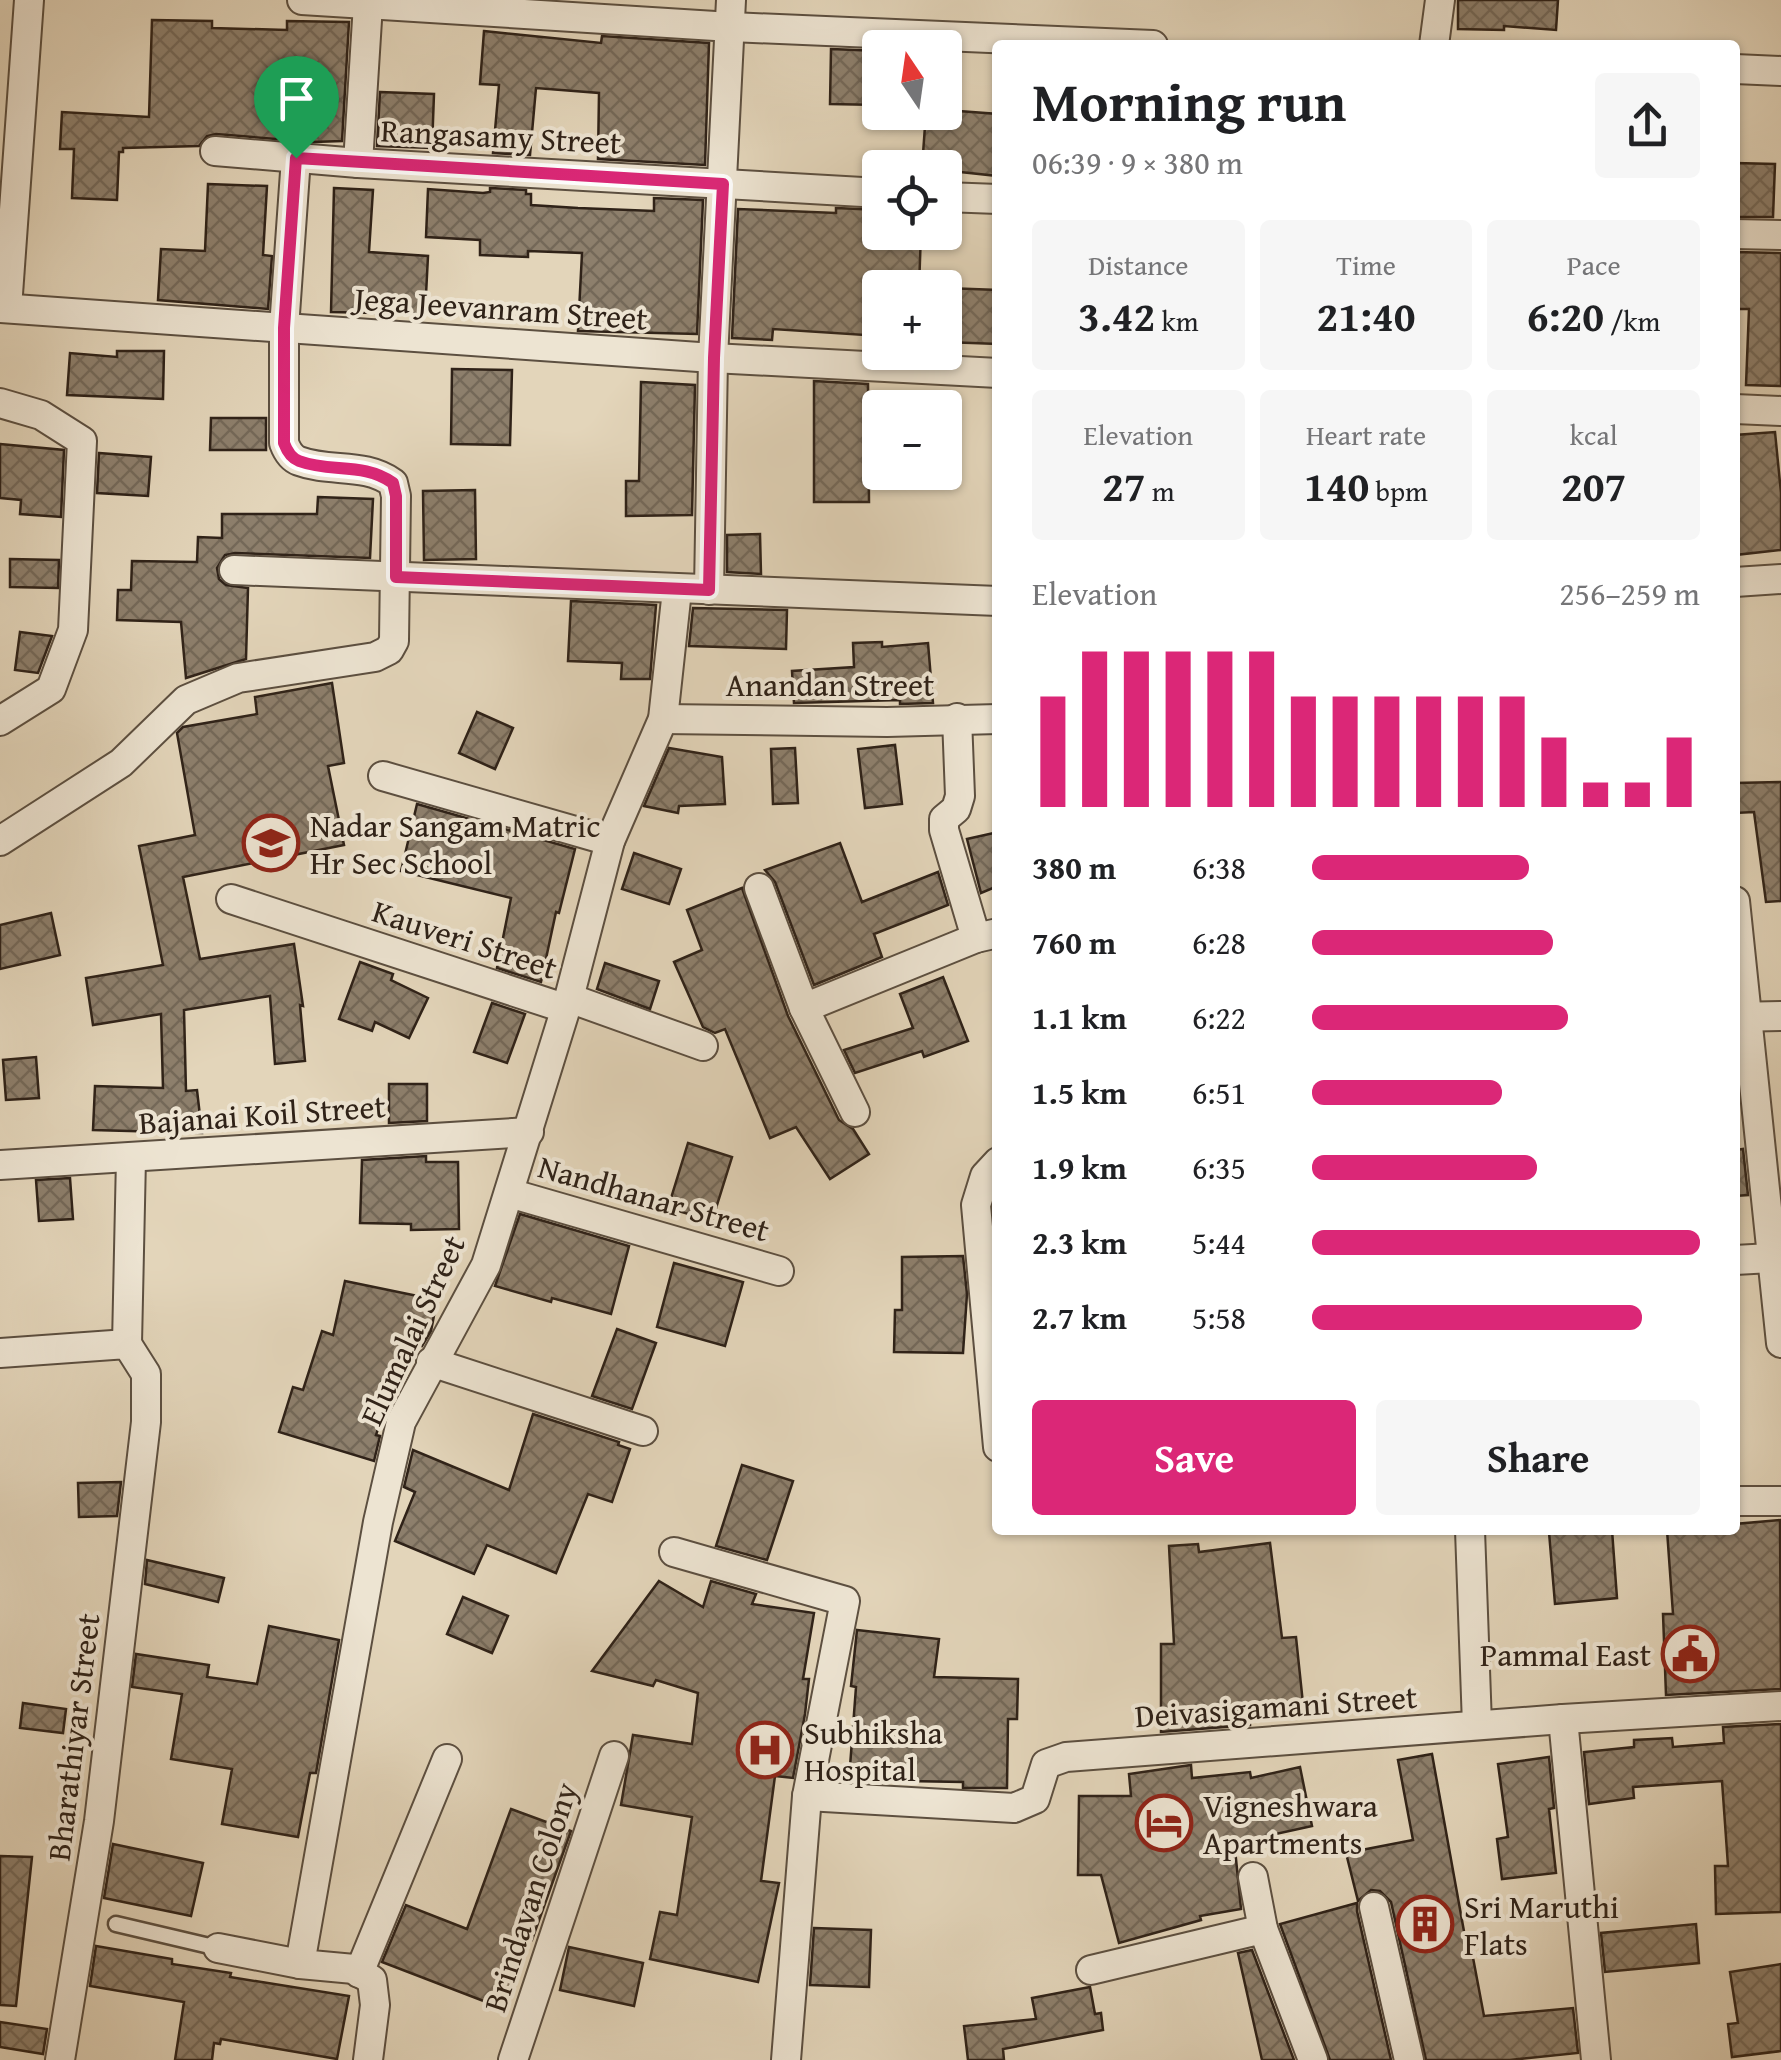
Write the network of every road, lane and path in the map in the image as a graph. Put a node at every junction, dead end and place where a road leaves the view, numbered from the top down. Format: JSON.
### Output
{"nodes":[{"id":1,"x":29,"y":0,"type":"edge"},
{"id":2,"x":302,"y":0,"type":"edge"},
{"id":3,"x":1440,"y":0,"type":"edge"},
{"id":4,"x":368,"y":4,"type":"junction"},
{"id":5,"x":731,"y":14,"type":"edge"},
{"id":6,"x":1085,"y":40,"type":"edge"},
{"id":7,"x":1435,"y":40,"type":"edge"},
{"id":8,"x":1740,"y":70,"type":"edge"},
{"id":9,"x":1781,"y":71,"type":"edge"},
{"id":10,"x":215,"y":151,"type":"dead end"},
{"id":11,"x":296,"y":158,"type":"junction"},
{"id":12,"x":358,"y":163,"type":"junction"},
{"id":13,"x":723,"y":184,"type":"junction"},
{"id":14,"x":862,"y":192,"type":"edge"},
{"id":15,"x":962,"y":197,"type":"edge"},
{"id":16,"x":992,"y":199,"type":"edge"},
{"id":17,"x":1740,"y":234,"type":"edge"},
{"id":18,"x":1781,"y":236,"type":"edge"},
{"id":19,"x":4,"y":308,"type":"edge"},
{"id":20,"x":284,"y":328,"type":"junction"},
{"id":21,"x":714,"y":358,"type":"junction"},
{"id":22,"x":992,"y":373,"type":"edge"},
{"id":23,"x":0,"y":403,"type":"edge"},
{"id":24,"x":1740,"y":409,"type":"edge"},
{"id":25,"x":1781,"y":411,"type":"edge"},
{"id":26,"x":234,"y":570,"type":"dead end"},
{"id":27,"x":396,"y":577,"type":"junction"},
{"id":28,"x":1781,"y":579,"type":"edge"},
{"id":29,"x":1740,"y":582,"type":"edge"},
{"id":30,"x":677,"y":590,"type":"junction"},
{"id":31,"x":709,"y":590,"type":"junction"},
{"id":32,"x":992,"y":601,"type":"edge"},
{"id":33,"x":662,"y":718,"type":"junction"},
{"id":34,"x":956,"y":718,"type":"junction"},
{"id":35,"x":992,"y":718,"type":"edge"},
{"id":36,"x":0,"y":721,"type":"edge"},
{"id":37,"x":382,"y":776,"type":"dead end"},
{"id":38,"x":0,"y":841,"type":"edge"},
{"id":39,"x":610,"y":841,"type":"junction"},
{"id":40,"x":759,"y":888,"type":"dead end"},
{"id":41,"x":231,"y":898,"type":"dead end"},
{"id":42,"x":986,"y":936,"type":"edge"},
{"id":43,"x":566,"y":1003,"type":"junction"},
{"id":44,"x":804,"y":1008,"type":"junction"},
{"id":45,"x":1781,"y":1016,"type":"edge"},
{"id":46,"x":1741,"y":1017,"type":"edge"},
{"id":47,"x":703,"y":1046,"type":"dead end"},
{"id":48,"x":855,"y":1112,"type":"dead end"},
{"id":49,"x":1769,"y":1121,"type":"edge"},
{"id":50,"x":529,"y":1132,"type":"junction"},
{"id":51,"x":130,"y":1158,"type":"junction"},
{"id":52,"x":0,"y":1165,"type":"edge"},
{"id":53,"x":992,"y":1168,"type":"edge"},
{"id":54,"x":509,"y":1193,"type":"junction"},
{"id":55,"x":1772,"y":1258,"type":"junction"},
{"id":56,"x":1740,"y":1260,"type":"edge"},
{"id":57,"x":779,"y":1271,"type":"dead end"},
{"id":58,"x":1778,"y":1294,"type":"edge"},
{"id":59,"x":1781,"y":1342,"type":"edge"},
{"id":60,"x":126,"y":1344,"type":"junction"},
{"id":61,"x":0,"y":1353,"type":"edge"},
{"id":62,"x":431,"y":1362,"type":"junction"},
{"id":63,"x":992,"y":1381,"type":"edge"},
{"id":64,"x":642,"y":1432,"type":"dead end"},
{"id":65,"x":1781,"y":1500,"type":"edge"},
{"id":66,"x":1740,"y":1501,"type":"edge"},
{"id":67,"x":1470,"y":1535,"type":"edge"},
{"id":68,"x":674,"y":1552,"type":"dead end"},
{"id":69,"x":1781,"y":1706,"type":"edge"},
{"id":70,"x":1562,"y":1719,"type":"junction"},
{"id":71,"x":1477,"y":1726,"type":"junction"},
{"id":72,"x":614,"y":1756,"type":"dead end"},
{"id":73,"x":448,"y":1759,"type":"dead end"},
{"id":74,"x":807,"y":1796,"type":"junction"},
{"id":75,"x":1252,"y":1877,"type":"dead end"},
{"id":76,"x":1374,"y":1907,"type":"dead end"},
{"id":77,"x":116,"y":1924,"type":"dead end"},
{"id":78,"x":1263,"y":1929,"type":"junction"},
{"id":79,"x":218,"y":1948,"type":"joint"},
{"id":80,"x":300,"y":1964,"type":"junction"},
{"id":81,"x":1091,"y":1970,"type":"dead end"},
{"id":82,"x":359,"y":1972,"type":"junction"},
{"id":83,"x":60,"y":2060,"type":"edge"},
{"id":84,"x":368,"y":2060,"type":"edge"},
{"id":85,"x":512,"y":2060,"type":"edge"},
{"id":86,"x":786,"y":2060,"type":"edge"},
{"id":87,"x":1313,"y":2060,"type":"edge"},
{"id":88,"x":1409,"y":2060,"type":"edge"},
{"id":89,"x":1596,"y":2060,"type":"edge"}],
"edges":[{"from":1,"to":19,"type":"street"},
{"from":2,"to":4,"type":"street"},
{"from":3,"to":7,"type":"street"},
{"from":4,"to":5,"type":"street"},
{"from":4,"to":12,"type":"street"},
{"from":5,"to":6,"type":"street"},
{"from":5,"to":13,"type":"street"},
{"from":8,"to":9,"type":"street"},
{"from":10,"to":11,"type":"street","name":"Rangasamy Street"},
{"from":11,"to":12,"type":"street","name":"Rangasamy Street"},
{"from":11,"to":20,"type":"street"},
{"from":12,"to":13,"type":"street","name":"Rangasamy Street"},
{"from":13,"to":14,"type":"street","name":"Rangasamy Street"},
{"from":13,"to":21,"type":"street"},
{"from":15,"to":16,"type":"street"},
{"from":17,"to":18,"type":"street"},
{"from":19,"to":20,"type":"street","name":"Jega Jeevanram Street"},
{"from":20,"to":21,"type":"street","name":"Jega Jeevanram Street"},
{"from":20,"to":27,"type":"street"},
{"from":21,"to":22,"type":"street","name":"Jega Jeevanram Street"},
{"from":21,"to":31,"type":"street"},
{"from":23,"to":36,"type":"street"},
{"from":24,"to":25,"type":"street"},
{"from":26,"to":27,"type":"street"},
{"from":27,"to":30,"type":"street"},
{"from":27,"to":38,"type":"street"},
{"from":28,"to":29,"type":"street"},
{"from":30,"to":31,"type":"street"},
{"from":30,"to":33,"type":"street","name":"Elumalai Street"},
{"from":31,"to":32,"type":"street"},
{"from":33,"to":34,"type":"street","name":"Anandan Street"},
{"from":33,"to":39,"type":"street","name":"Elumalai Street"},
{"from":34,"to":35,"type":"street","name":"Anandan Street"},
{"from":34,"to":42,"type":"street"},
{"from":37,"to":39,"type":"street"},
{"from":39,"to":43,"type":"street","name":"Elumalai Street"},
{"from":40,"to":44,"type":"street"},
{"from":41,"to":43,"type":"street","name":"Kauveri Street"},
{"from":42,"to":44,"type":"street"},
{"from":43,"to":47,"type":"street","name":"Kauveri Street"},
{"from":43,"to":50,"type":"street","name":"Elumalai Street"},
{"from":44,"to":48,"type":"street"},
{"from":45,"to":46,"type":"street"},
{"from":46,"to":49,"type":"street"},
{"from":49,"to":55,"type":"street"},
{"from":50,"to":51,"type":"street","name":"Bajanai Koil Street"},
{"from":50,"to":54,"type":"street","name":"Elumalai Street"},
{"from":51,"to":52,"type":"street","name":"Bajanai Koil Street"},
{"from":51,"to":60,"type":"street"},
{"from":53,"to":63,"type":"street"},
{"from":54,"to":57,"type":"street","name":"Nandhanar Street"},
{"from":54,"to":62,"type":"street","name":"Elumalai Street"},
{"from":55,"to":56,"type":"street"},
{"from":55,"to":58,"type":"street"},
{"from":58,"to":59,"type":"street"},
{"from":60,"to":61,"type":"street"},
{"from":60,"to":83,"type":"street","name":"Bharathiyar Street"},
{"from":62,"to":64,"type":"street"},
{"from":62,"to":80,"type":"street","name":"Elumalai Street"},
{"from":65,"to":66,"type":"street"},
{"from":67,"to":71,"type":"street"},
{"from":68,"to":74,"type":"street"},
{"from":69,"to":70,"type":"street","name":"Deivasigamani Street"},
{"from":70,"to":71,"type":"street","name":"Deivasigamani Street"},
{"from":70,"to":89,"type":"street"},
{"from":71,"to":74,"type":"street","name":"Deivasigamani Street"},
{"from":72,"to":85,"type":"street","name":"Brindavan Colony"},
{"from":73,"to":82,"type":"street"},
{"from":74,"to":86,"type":"street"},
{"from":75,"to":78,"type":"street"},
{"from":76,"to":88,"type":"street"},
{"from":77,"to":79,"type":"lane"},
{"from":78,"to":81,"type":"street"},
{"from":78,"to":87,"type":"street"},
{"from":79,"to":80,"type":"street"},
{"from":80,"to":82,"type":"street"},
{"from":82,"to":84,"type":"street"}]}
